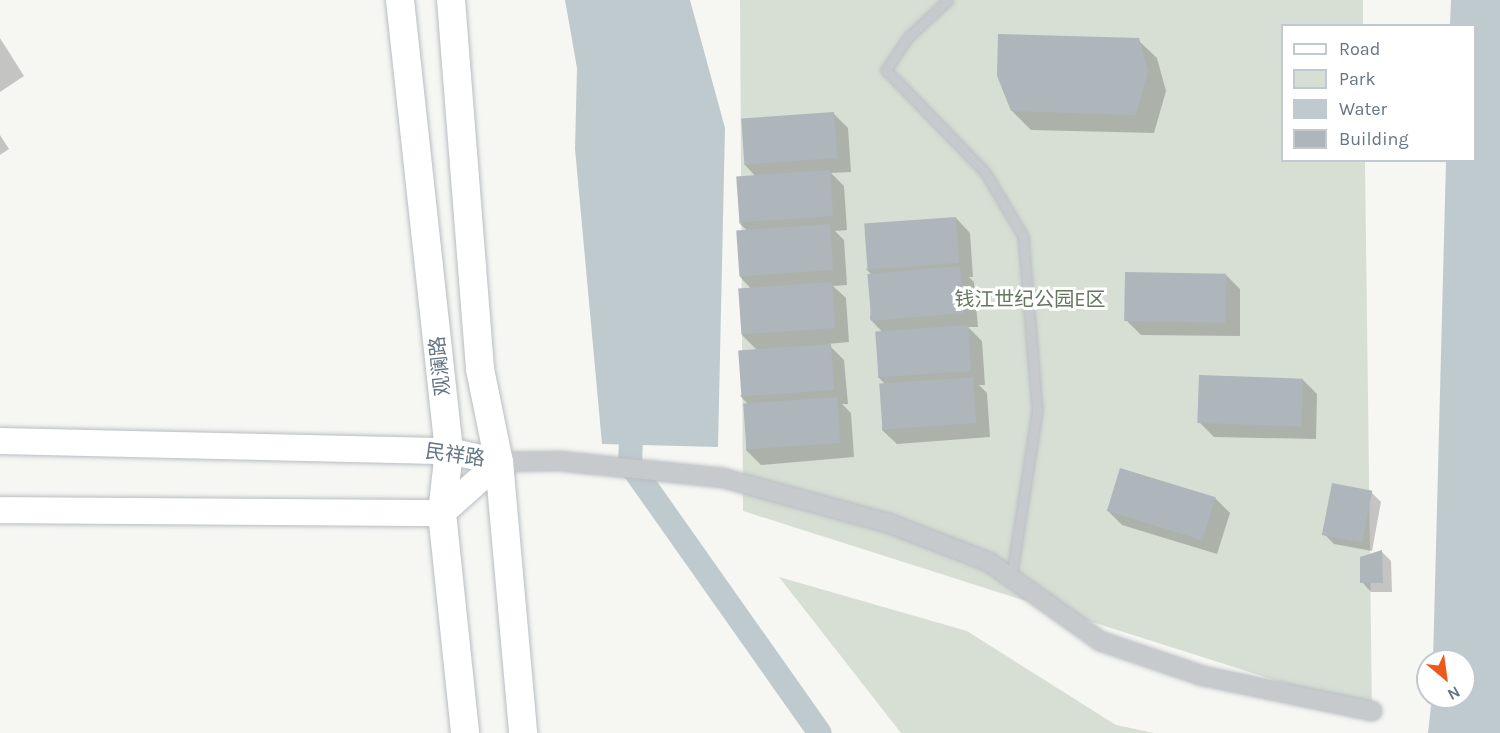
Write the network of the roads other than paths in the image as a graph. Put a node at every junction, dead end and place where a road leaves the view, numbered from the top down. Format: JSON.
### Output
{"nodes":[{"id":1,"x":400,"y":0,"type":"edge"},
{"id":2,"x":451,"y":0,"type":"edge"},
{"id":3,"x":948,"y":0,"type":"edge"},
{"id":4,"x":0,"y":441,"type":"edge"},
{"id":5,"x":449,"y":451,"type":"junction"},
{"id":6,"x":499,"y":462,"type":"junction"},
{"id":7,"x":0,"y":510,"type":"edge"},
{"id":8,"x":442,"y":513,"type":"junction"},
{"id":9,"x":1011,"y":578,"type":"junction"},
{"id":10,"x":1372,"y":711,"type":"dead end"},
{"id":11,"x":465,"y":733,"type":"edge"},
{"id":12,"x":523,"y":733,"type":"edge"}],
"edges":[{"from":1,"to":5,"type":"main road","name":"观澜路"},
{"from":2,"to":6,"type":"main road","name":"观澜路"},
{"from":3,"to":9,"type":"lane"},
{"from":4,"to":5,"type":"main road","name":"民祥路"},
{"from":5,"to":6,"type":"main road","name":"民祥路"},
{"from":5,"to":8,"type":"main road","name":"观澜路"},
{"from":6,"to":8,"type":"main road","name":"民祥路"},
{"from":6,"to":9,"type":"street"},
{"from":6,"to":12,"type":"main road","name":"观澜路"},
{"from":7,"to":8,"type":"main road"},
{"from":8,"to":11,"type":"main road","name":"观澜路"},
{"from":9,"to":10,"type":"street"}]}
